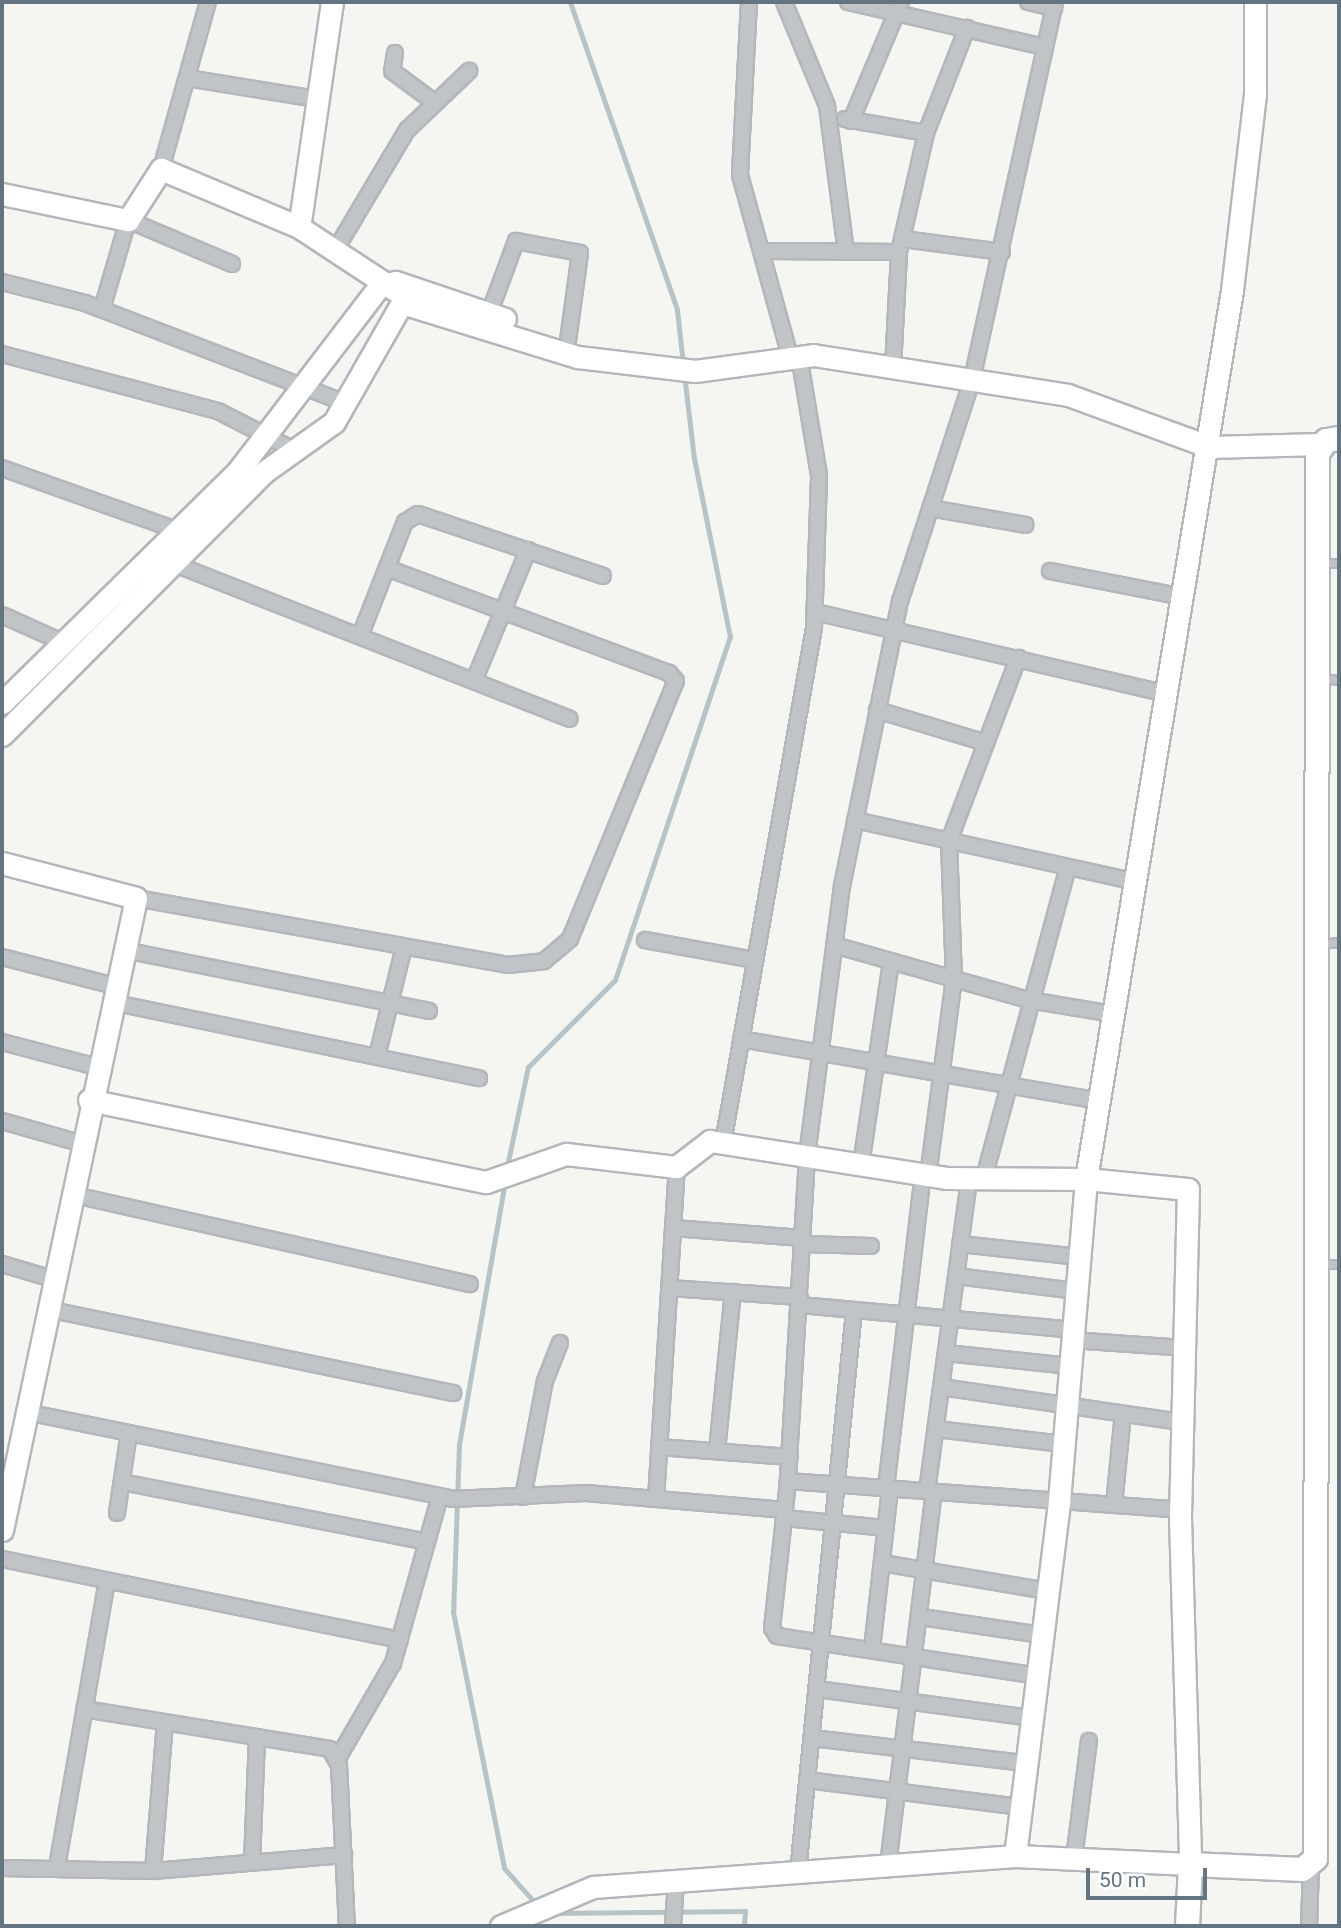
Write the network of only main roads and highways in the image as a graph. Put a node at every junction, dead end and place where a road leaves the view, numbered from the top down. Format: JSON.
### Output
{"nodes":[{"id":1,"x":332,"y":2,"type":"edge"},
{"id":2,"x":1255,"y":2,"type":"edge"},
{"id":3,"x":2,"y":194,"type":"edge"},
{"id":4,"x":299,"y":226,"type":"junction"},
{"id":5,"x":388,"y":281,"type":"junction"},
{"id":6,"x":404,"y":303,"type":"junction"},
{"id":7,"x":531,"y":335,"type":"junction"},
{"id":8,"x":607,"y":358,"type":"junction"},
{"id":9,"x":1329,"y":441,"type":"edge"},
{"id":10,"x":1209,"y":447,"type":"junction"},
{"id":11,"x":187,"y":534,"type":"junction"},
{"id":12,"x":1328,"y":563,"type":"edge"},
{"id":13,"x":72,"y":647,"type":"junction"},
{"id":14,"x":2,"y":703,"type":"edge"},
{"id":15,"x":6,"y":723,"type":"edge"},
{"id":16,"x":2,"y":863,"type":"edge"},
{"id":17,"x":89,"y":1100,"type":"junction"},
{"id":18,"x":1086,"y":1179,"type":"junction"},
{"id":19,"x":4,"y":1506,"type":"edge"},
{"id":20,"x":2,"y":1530,"type":"edge"},
{"id":21,"x":1015,"y":1856,"type":"junction"},
{"id":22,"x":1190,"y":1864,"type":"junction"},
{"id":23,"x":502,"y":1926,"type":"edge"},
{"id":24,"x":1187,"y":1926,"type":"edge"}],
"edges":[{"from":1,"to":4,"type":"main road"},
{"from":2,"to":10,"type":"main road"},
{"from":3,"to":4,"type":"main road"},
{"from":4,"to":5,"type":"main road"},
{"from":5,"to":6,"type":"main road"},
{"from":5,"to":7,"type":"main road"},
{"from":5,"to":11,"type":"main road"},
{"from":6,"to":7,"type":"main road"},
{"from":6,"to":11,"type":"main road"},
{"from":7,"to":8,"type":"main road"},
{"from":7,"to":8,"type":"main road"},
{"from":8,"to":10,"type":"main road"},
{"from":9,"to":10,"type":"main road"},
{"from":9,"to":12,"type":"main road"},
{"from":10,"to":18,"type":"main road"},
{"from":11,"to":13,"type":"main road"},
{"from":11,"to":13,"type":"main road"},
{"from":12,"to":22,"type":"main road"},
{"from":13,"to":14,"type":"main road"},
{"from":13,"to":15,"type":"main road"},
{"from":16,"to":17,"type":"main road"},
{"from":17,"to":18,"type":"main road"},
{"from":17,"to":19,"type":"main road"},
{"from":18,"to":21,"type":"main road"},
{"from":18,"to":22,"type":"main road"},
{"from":19,"to":20,"type":"main road"},
{"from":21,"to":22,"type":"main road"},
{"from":21,"to":23,"type":"main road"},
{"from":22,"to":24,"type":"main road"}]}
